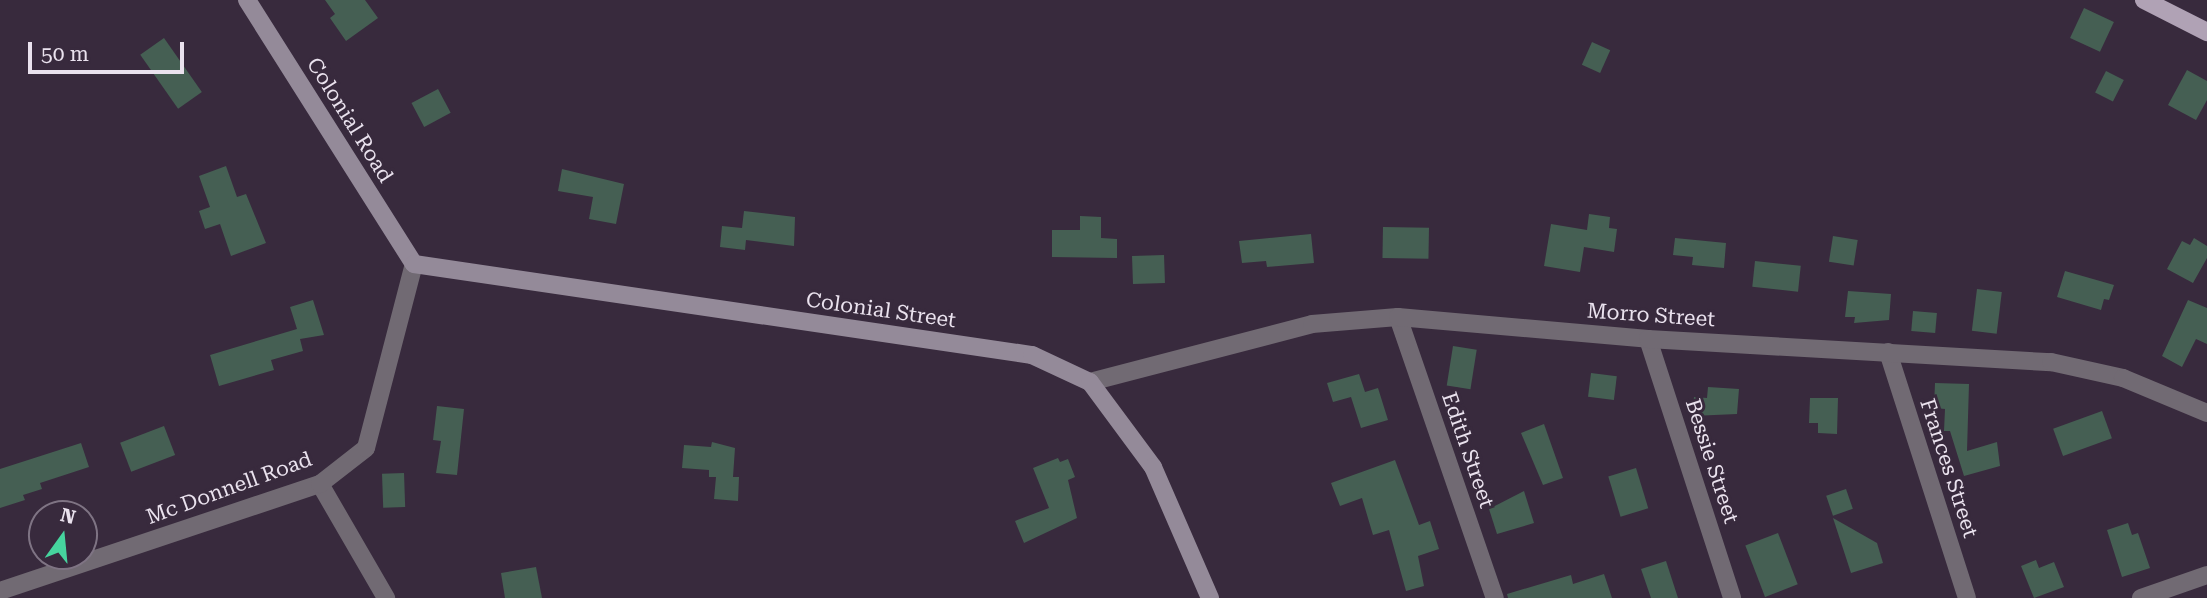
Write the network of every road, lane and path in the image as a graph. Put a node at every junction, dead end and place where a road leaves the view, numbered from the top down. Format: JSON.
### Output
{"nodes":[{"id":1,"x":247,"y":0,"type":"edge"},
{"id":2,"x":2144,"y":0,"type":"edge"},
{"id":3,"x":2207,"y":32,"type":"edge"},
{"id":4,"x":414,"y":264,"type":"junction"},
{"id":5,"x":1398,"y":317,"type":"junction"},
{"id":6,"x":1648,"y":339,"type":"junction"},
{"id":7,"x":1888,"y":352,"type":"junction"},
{"id":8,"x":1090,"y":382,"type":"junction"},
{"id":9,"x":2207,"y":413,"type":"edge"},
{"id":10,"x":320,"y":484,"type":"junction"},
{"id":11,"x":2207,"y":575,"type":"edge"},
{"id":12,"x":0,"y":591,"type":"edge"},
{"id":13,"x":386,"y":598,"type":"edge"},
{"id":14,"x":1210,"y":598,"type":"edge"},
{"id":15,"x":1495,"y":598,"type":"edge"},
{"id":16,"x":1732,"y":598,"type":"edge"},
{"id":17,"x":1967,"y":598,"type":"edge"},
{"id":18,"x":2141,"y":598,"type":"edge"}],
"edges":[{"from":1,"to":4,"type":"street","name":"Colonial Road"},
{"from":2,"to":3,"type":"main road"},
{"from":4,"to":8,"type":"street","name":"Colonial Street"},
{"from":4,"to":10,"type":"street","name":"Mc Donnell Road"},
{"from":5,"to":6,"type":"street","name":"Morro Street"},
{"from":5,"to":8,"type":"street","name":"Morro Street"},
{"from":5,"to":15,"type":"street","name":"Edith Street"},
{"from":6,"to":7,"type":"street","name":"Morro Street"},
{"from":6,"to":16,"type":"street","name":"Bessie Street"},
{"from":7,"to":9,"type":"street","name":"Morro Street"},
{"from":7,"to":17,"type":"street","name":"Frances Street"},
{"from":8,"to":14,"type":"street","name":"Colonial Street"},
{"from":10,"to":12,"type":"street","name":"Mc Donnell Road"},
{"from":10,"to":13,"type":"street"},
{"from":11,"to":18,"type":"street"}]}
